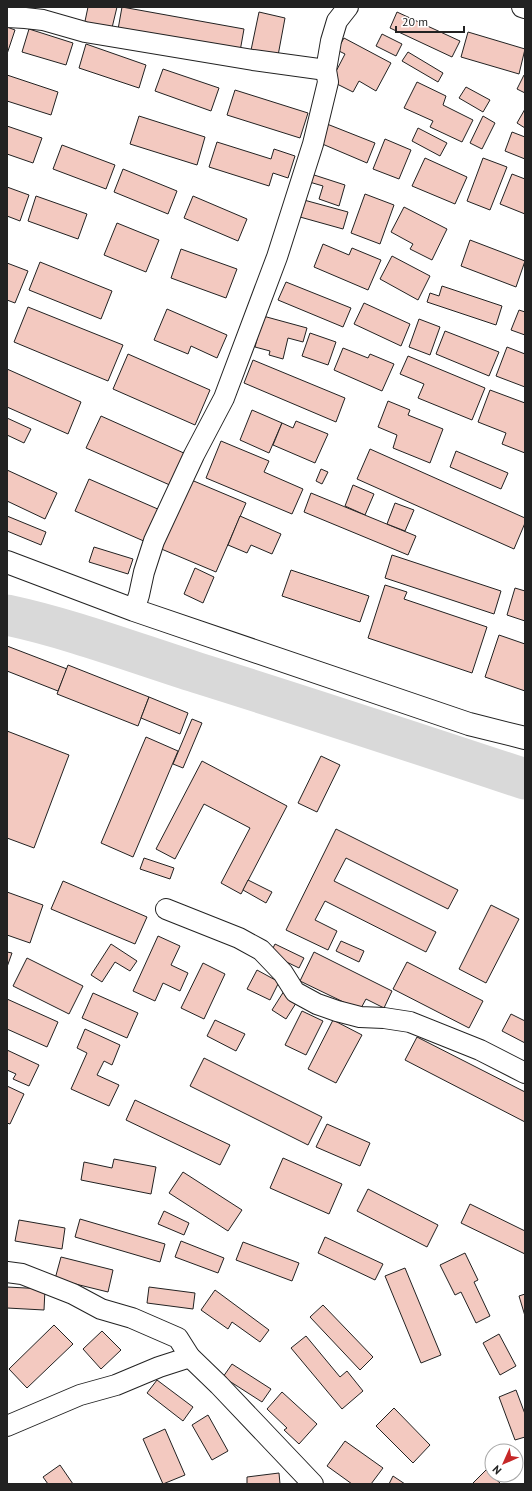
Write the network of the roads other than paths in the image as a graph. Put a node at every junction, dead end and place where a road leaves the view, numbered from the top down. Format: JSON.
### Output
{"nodes":[{"id":1,"x":348,"y":7,"type":"edge"},
{"id":2,"x":522,"y":7,"type":"edge"},
{"id":3,"x":525,"y":8,"type":"edge"},
{"id":4,"x":7,"y":17,"type":"edge"},
{"id":5,"x":326,"y":70,"type":"junction"},
{"id":6,"x":7,"y":562,"type":"edge"},
{"id":7,"x":134,"y":610,"type":"junction"},
{"id":8,"x":525,"y":738,"type":"edge"},
{"id":9,"x":166,"y":909,"type":"dead end"},
{"id":10,"x":525,"y":1073,"type":"edge"},
{"id":11,"x":7,"y":1272,"type":"edge"},
{"id":12,"x":190,"y":1357,"type":"junction"},
{"id":13,"x":7,"y":1426,"type":"edge"},
{"id":14,"x":313,"y":1484,"type":"edge"}],
"edges":[{"from":1,"to":5,"type":"street"},
{"from":2,"to":3,"type":"street"},
{"from":4,"to":5,"type":"street"},
{"from":5,"to":7,"type":"street"},
{"from":6,"to":7,"type":"street"},
{"from":7,"to":8,"type":"street"},
{"from":9,"to":10,"type":"street"},
{"from":11,"to":12,"type":"street"},
{"from":12,"to":13,"type":"street"},
{"from":12,"to":14,"type":"street"}]}
